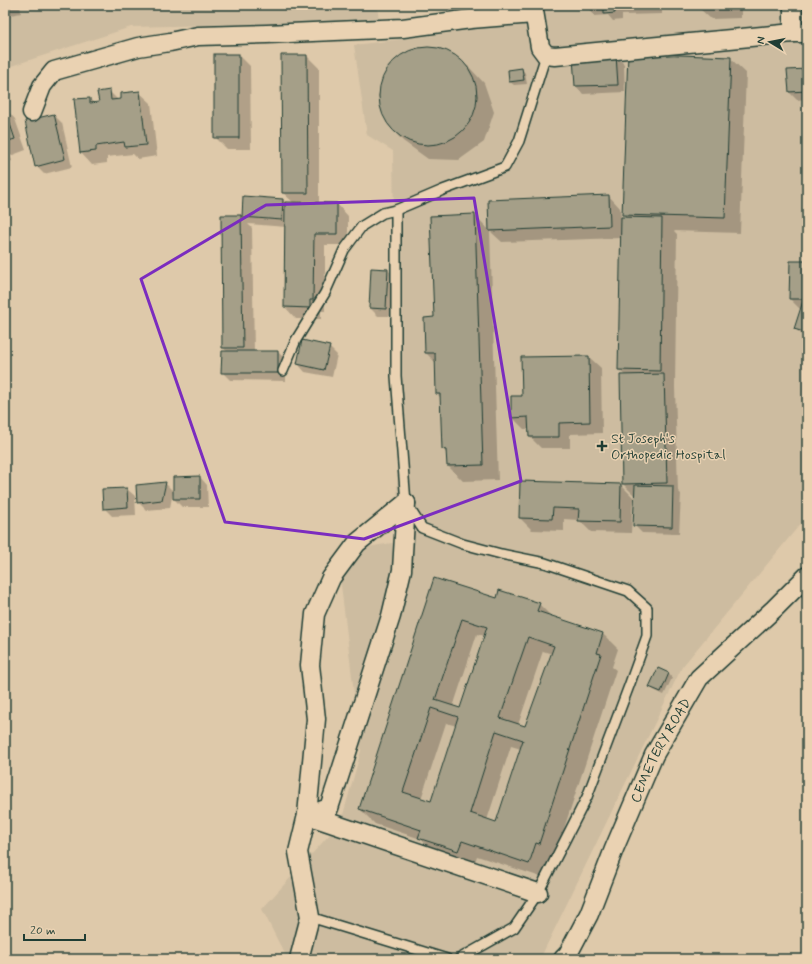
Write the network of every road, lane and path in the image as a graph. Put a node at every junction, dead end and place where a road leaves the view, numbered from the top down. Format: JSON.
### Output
{"nodes":[{"id":1,"x":793,"y":5,"type":"edge"},
{"id":2,"x":533,"y":10,"type":"edge"},
{"id":3,"x":800,"y":33,"type":"edge"},
{"id":4,"x":546,"y":55,"type":"junction"},
{"id":5,"x":32,"y":112,"type":"dead end"},
{"id":6,"x":396,"y":210,"type":"junction"},
{"id":7,"x":284,"y":371,"type":"dead end"},
{"id":8,"x":406,"y":503,"type":"junction"},
{"id":9,"x":807,"y":576,"type":"edge"},
{"id":10,"x":307,"y":815,"type":"junction"},
{"id":11,"x":538,"y":893,"type":"junction"},
{"id":12,"x":310,"y":917,"type":"junction"},
{"id":13,"x":566,"y":957,"type":"edge"},
{"id":14,"x":299,"y":959,"type":"edge"},
{"id":15,"x":447,"y":959,"type":"edge"},
{"id":16,"x":459,"y":959,"type":"edge"}],
"edges":[{"from":1,"to":3,"type":"street"},
{"from":2,"to":4,"type":"street"},
{"from":2,"to":5,"type":"street"},
{"from":3,"to":4,"type":"street"},
{"from":4,"to":6,"type":"lane"},
{"from":6,"to":7,"type":"lane"},
{"from":6,"to":8,"type":"lane"},
{"from":8,"to":10,"type":"street"},
{"from":8,"to":10,"type":"street"},
{"from":8,"to":11,"type":"lane"},
{"from":9,"to":13,"type":"street","name":"CEMETERY ROAD"},
{"from":10,"to":11,"type":"street"},
{"from":10,"to":12,"type":"street"},
{"from":11,"to":16,"type":"lane"},
{"from":12,"to":14,"type":"street"},
{"from":12,"to":15,"type":"lane"}]}
